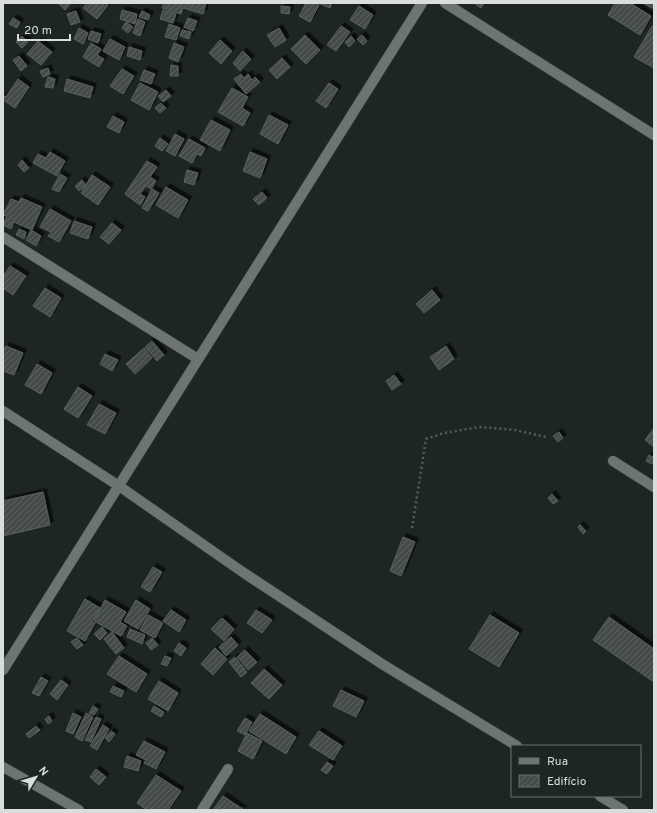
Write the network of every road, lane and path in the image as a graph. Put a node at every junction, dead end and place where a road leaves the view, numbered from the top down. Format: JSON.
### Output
{"nodes":[{"id":1,"x":422,"y":3,"type":"edge"},
{"id":2,"x":445,"y":3,"type":"edge"},
{"id":3,"x":654,"y":135,"type":"edge"},
{"id":4,"x":3,"y":236,"type":"edge"},
{"id":5,"x":198,"y":359,"type":"junction"},
{"id":6,"x":3,"y":411,"type":"edge"},
{"id":7,"x":546,"y":437,"type":"dead end"},
{"id":8,"x":613,"y":461,"type":"dead end"},
{"id":9,"x":119,"y":486,"type":"junction"},
{"id":10,"x":654,"y":487,"type":"edge"},
{"id":11,"x":412,"y":528,"type":"dead end"},
{"id":12,"x":3,"y":670,"type":"edge"},
{"id":13,"x":515,"y":745,"type":"edge"},
{"id":14,"x":3,"y":767,"type":"edge"},
{"id":15,"x":228,"y":769,"type":"dead end"},
{"id":16,"x":602,"y":797,"type":"edge"},
{"id":17,"x":79,"y":810,"type":"edge"},
{"id":18,"x":202,"y":810,"type":"edge"},
{"id":19,"x":623,"y":810,"type":"edge"}],
"edges":[{"from":1,"to":5,"type":"street"},
{"from":2,"to":3,"type":"street"},
{"from":4,"to":5,"type":"street"},
{"from":5,"to":9,"type":"street"},
{"from":6,"to":9,"type":"street"},
{"from":7,"to":11,"type":"path"},
{"from":8,"to":10,"type":"street"},
{"from":9,"to":12,"type":"street"},
{"from":9,"to":13,"type":"street"},
{"from":14,"to":17,"type":"street"},
{"from":15,"to":18,"type":"street"},
{"from":16,"to":19,"type":"street"}]}
